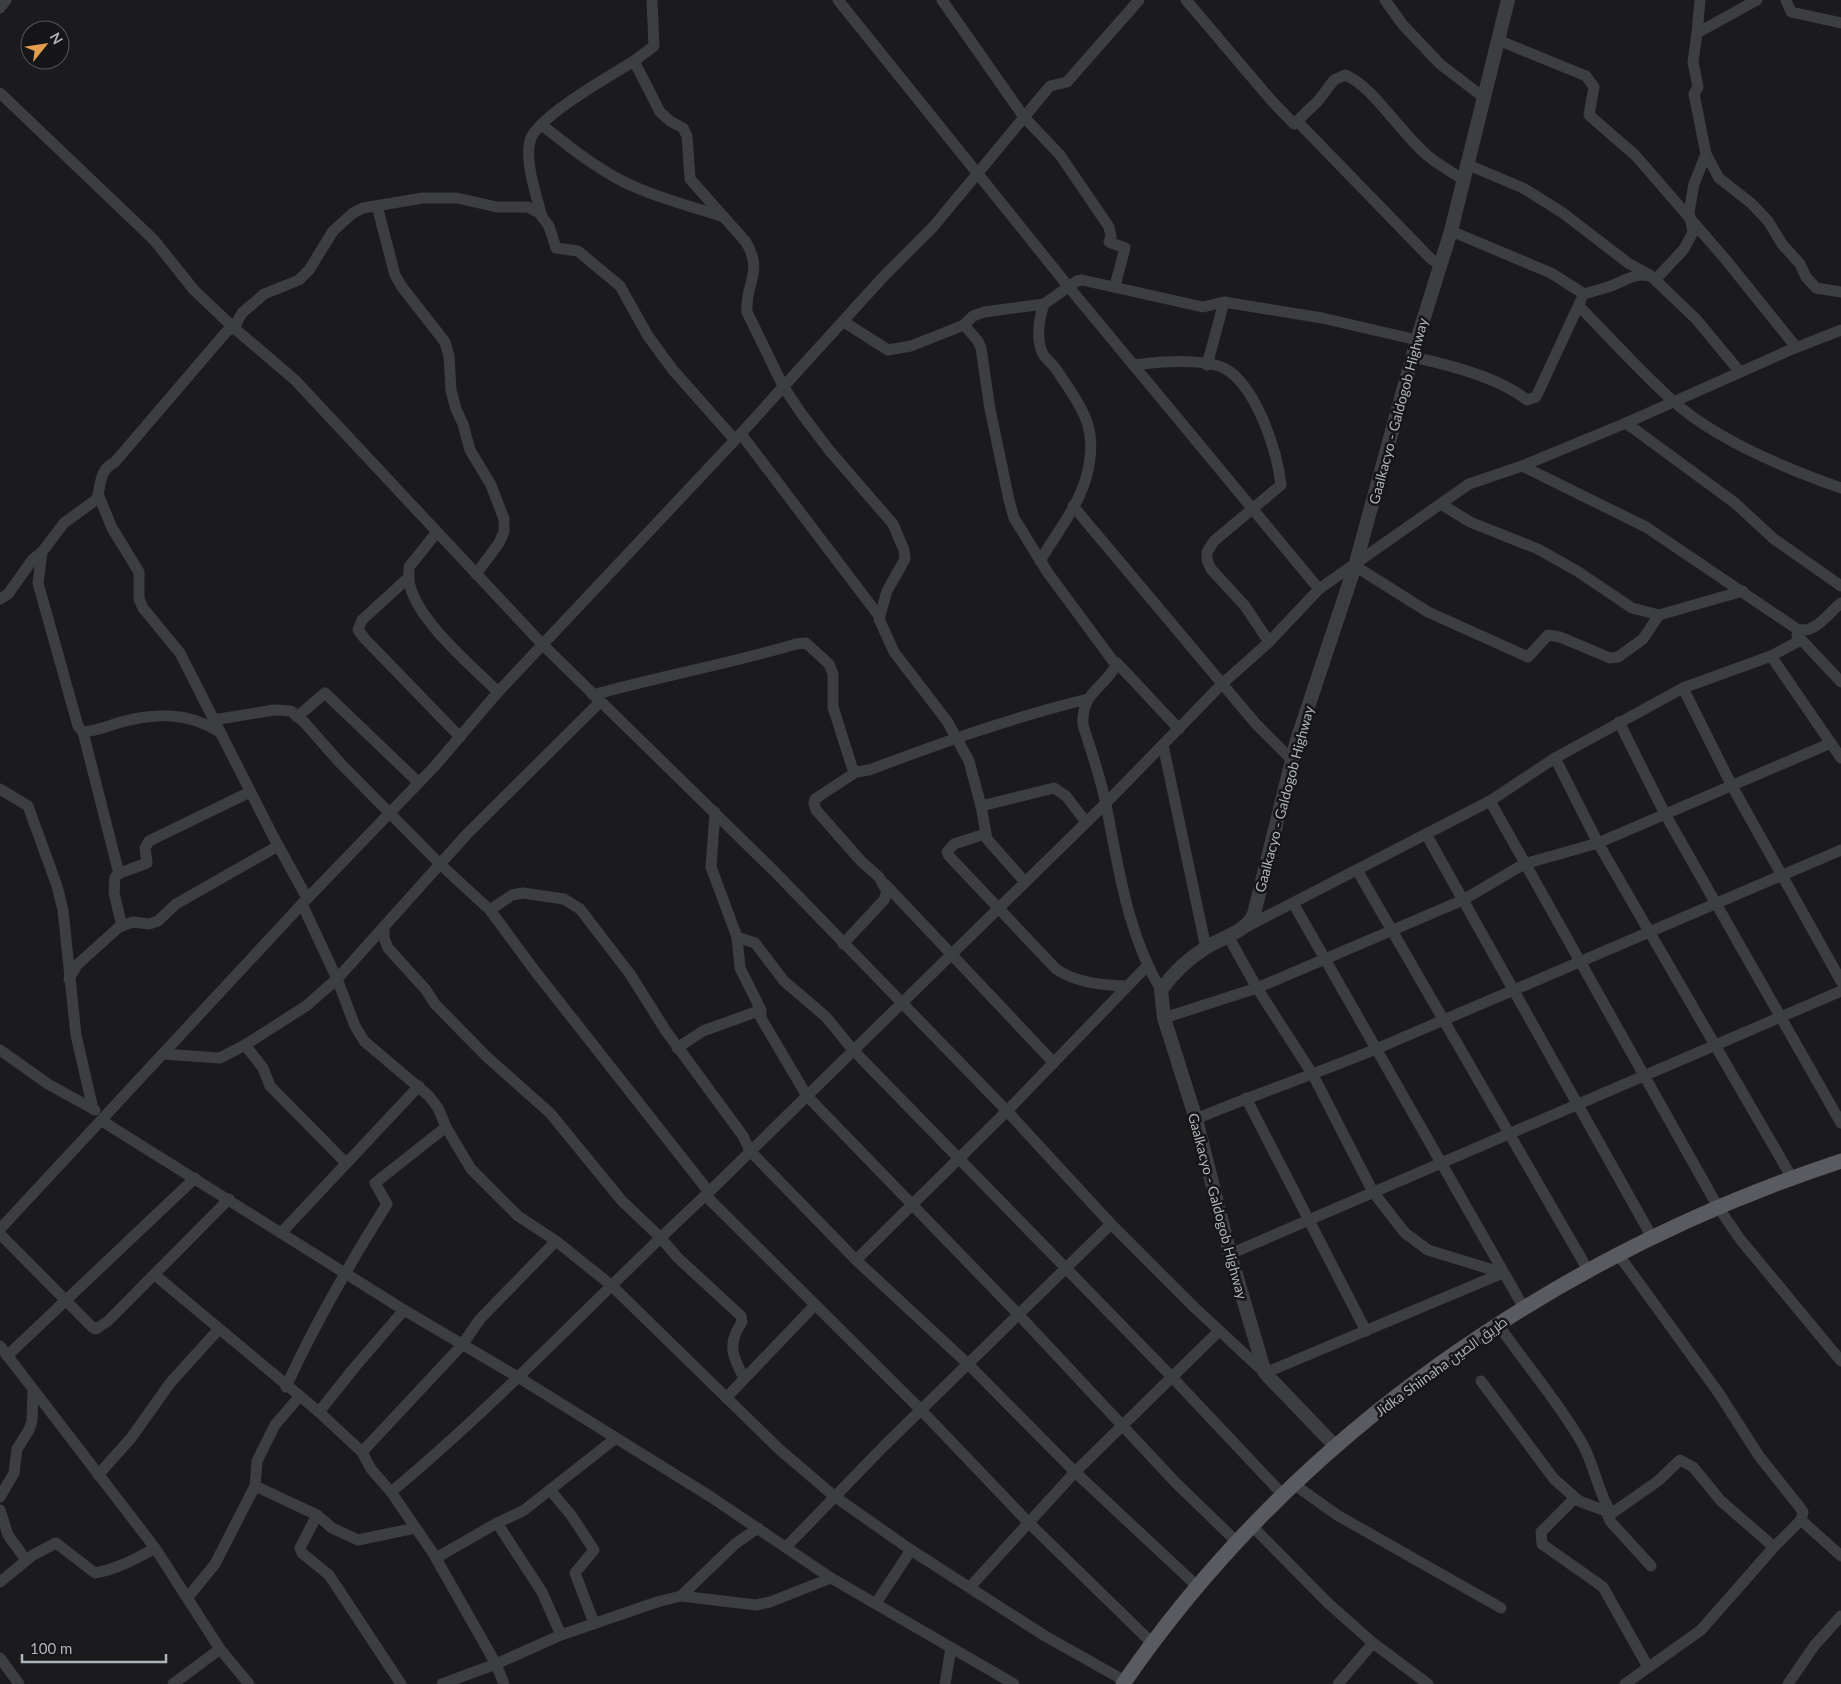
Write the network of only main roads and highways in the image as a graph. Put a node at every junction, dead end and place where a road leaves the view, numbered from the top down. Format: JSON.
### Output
{"nodes":[{"id":1,"x":1841,"y":1161,"type":"edge"},
{"id":2,"x":1124,"y":1683,"type":"edge"}],
"edges":[{"from":1,"to":2,"type":"main road","name":"Jidka Shiinaha طريق الصين"}]}
